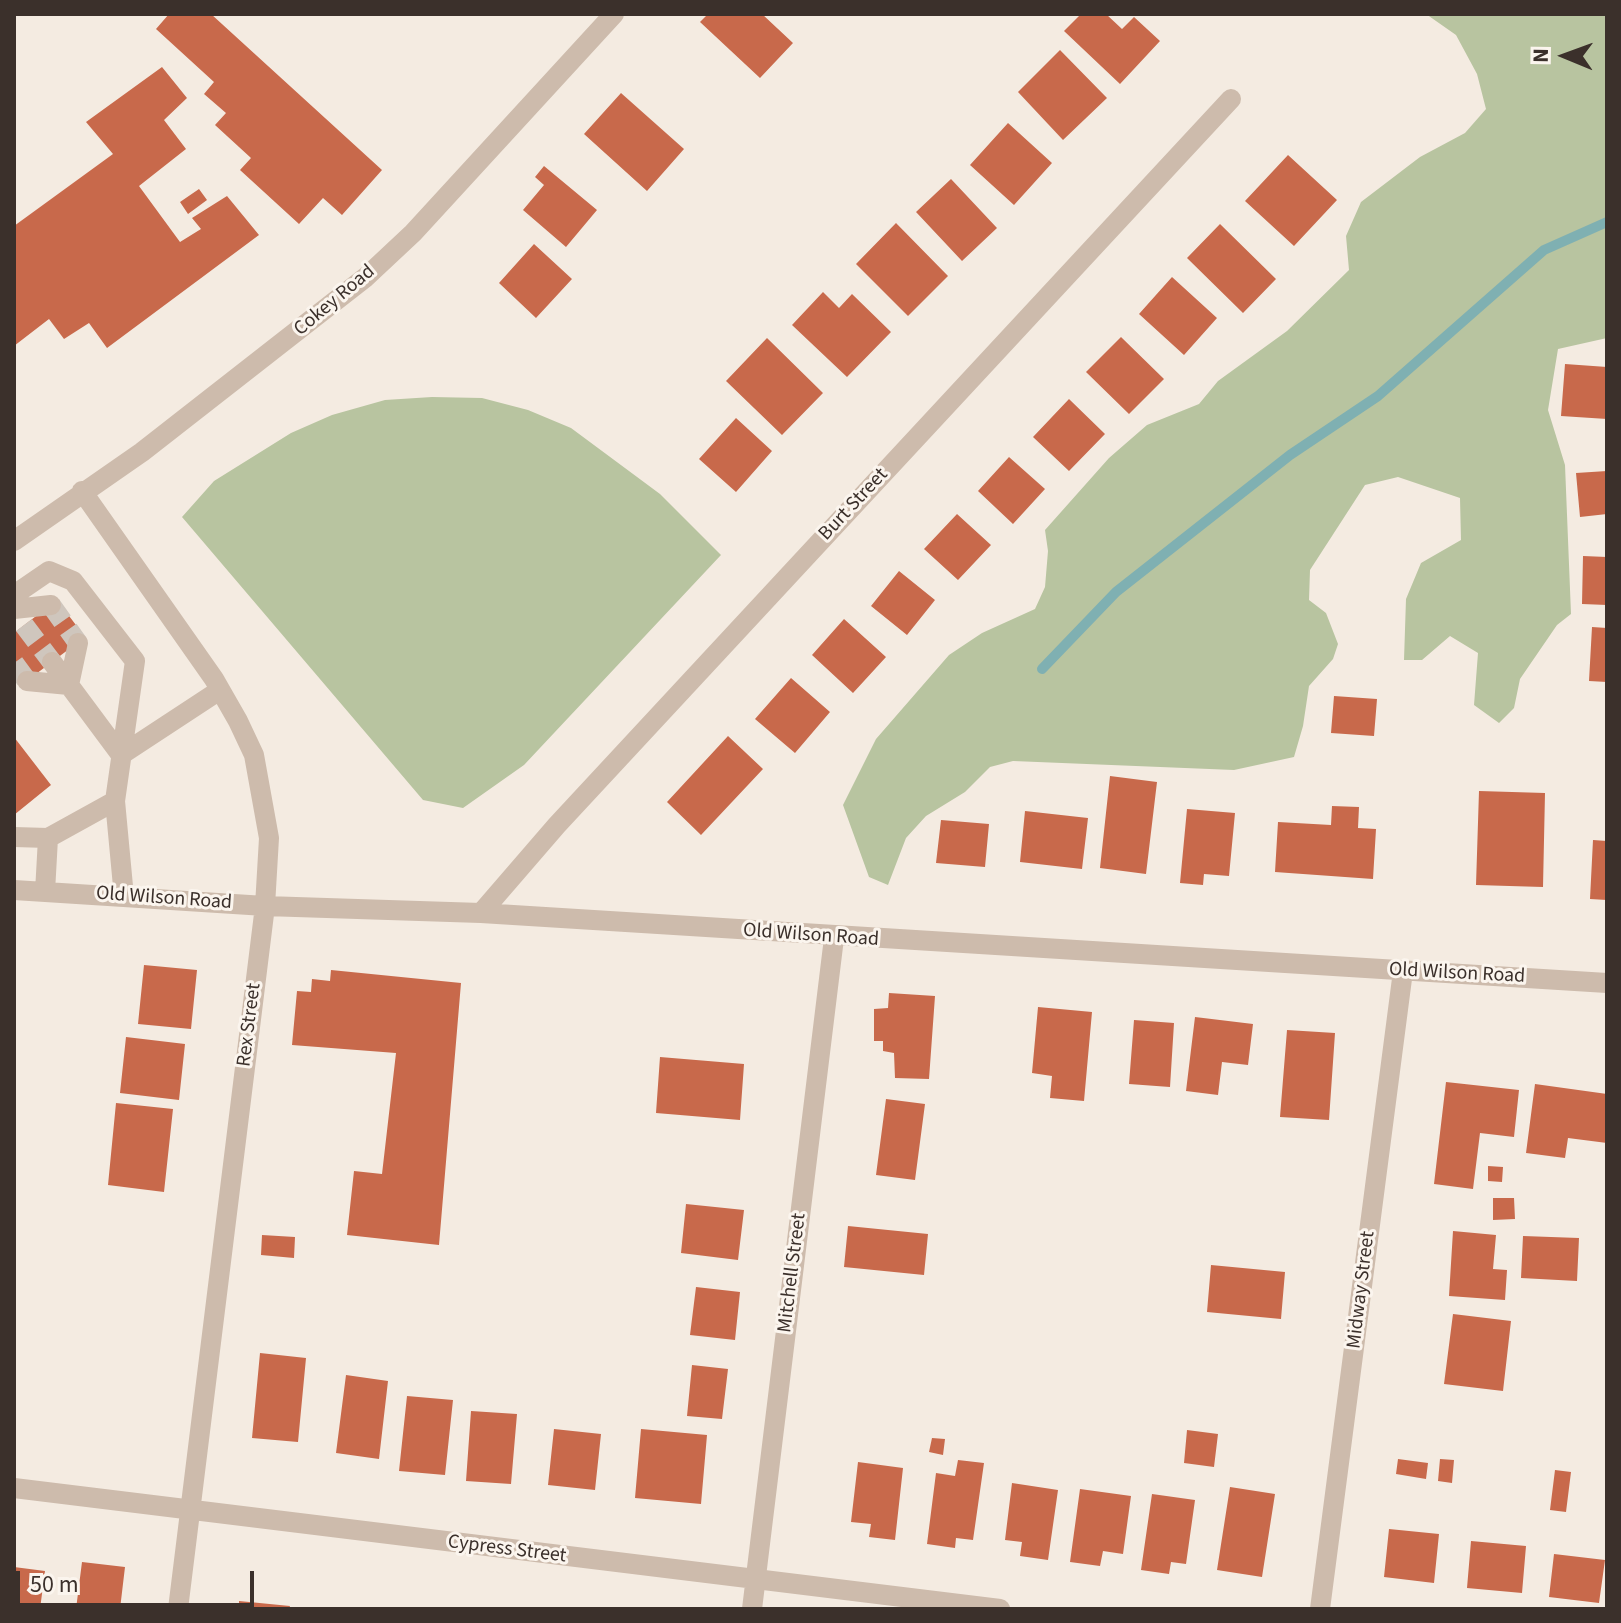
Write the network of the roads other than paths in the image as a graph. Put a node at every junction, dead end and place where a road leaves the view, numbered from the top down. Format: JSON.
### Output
{"nodes":[{"id":1,"x":608,"y":16,"type":"edge"},
{"id":2,"x":1231,"y":99,"type":"dead end"},
{"id":3,"x":82,"y":491,"type":"junction"},
{"id":4,"x":14,"y":541,"type":"edge"},
{"id":5,"x":14,"y":595,"type":"edge"},
{"id":6,"x":51,"y":605,"type":"dead end"},
{"id":7,"x":17,"y":616,"type":"edge"},
{"id":8,"x":78,"y":643,"type":"dead end"},
{"id":9,"x":52,"y":662,"type":"tunnel mouth"},
{"id":10,"x":27,"y":681,"type":"dead end"},
{"id":11,"x":69,"y":685,"type":"junction"},
{"id":12,"x":220,"y":690,"type":"junction"},
{"id":13,"x":121,"y":755,"type":"junction"},
{"id":14,"x":115,"y":801,"type":"junction"},
{"id":15,"x":14,"y":837,"type":"edge"},
{"id":16,"x":48,"y":838,"type":"junction"},
{"id":17,"x":14,"y":890,"type":"edge"},
{"id":18,"x":45,"y":892,"type":"junction"},
{"id":19,"x":124,"y":897,"type":"junction"},
{"id":20,"x":265,"y":906,"type":"junction"},
{"id":21,"x":481,"y":913,"type":"junction"},
{"id":22,"x":834,"y":938,"type":"junction"},
{"id":23,"x":1403,"y":971,"type":"junction"},
{"id":24,"x":1607,"y":983,"type":"edge"},
{"id":25,"x":14,"y":1488,"type":"edge"},
{"id":26,"x":190,"y":1511,"type":"junction"},
{"id":27,"x":756,"y":1580,"type":"junction"},
{"id":28,"x":178,"y":1609,"type":"edge"},
{"id":29,"x":752,"y":1609,"type":"edge"},
{"id":30,"x":1000,"y":1609,"type":"edge"},
{"id":31,"x":1320,"y":1609,"type":"edge"}],
"edges":[{"from":1,"to":3,"type":"street","name":"Cokey Road"},
{"from":2,"to":21,"type":"street","name":"Burt Street"},
{"from":3,"to":4,"type":"street","name":"Cokey Road"},
{"from":3,"to":12,"type":"street","name":"Rex Street"},
{"from":5,"to":13,"type":"street"},
{"from":6,"to":7,"type":"street"},
{"from":8,"to":11,"type":"street"},
{"from":9,"to":11,"type":"street"},
{"from":10,"to":11,"type":"street"},
{"from":11,"to":13,"type":"street"},
{"from":12,"to":13,"type":"street"},
{"from":12,"to":20,"type":"street","name":"Rex Street"},
{"from":13,"to":14,"type":"street"},
{"from":14,"to":16,"type":"street"},
{"from":14,"to":19,"type":"street"},
{"from":15,"to":16,"type":"street"},
{"from":16,"to":18,"type":"street"},
{"from":17,"to":18,"type":"street","name":"Old Wilson Road"},
{"from":18,"to":19,"type":"street","name":"Old Wilson Road"},
{"from":19,"to":20,"type":"street","name":"Old Wilson Road"},
{"from":20,"to":21,"type":"street","name":"Old Wilson Road"},
{"from":20,"to":26,"type":"street","name":"Rex Street"},
{"from":21,"to":22,"type":"street","name":"Old Wilson Road"},
{"from":22,"to":23,"type":"street","name":"Old Wilson Road"},
{"from":22,"to":27,"type":"street","name":"Mitchell Street"},
{"from":23,"to":24,"type":"street","name":"Old Wilson Road"},
{"from":23,"to":31,"type":"street","name":"Midway Street"},
{"from":25,"to":26,"type":"street","name":"Cypress Street"},
{"from":26,"to":27,"type":"street","name":"Cypress Street"},
{"from":26,"to":28,"type":"street","name":"Rex Street"},
{"from":27,"to":29,"type":"street","name":"Mitchell Street"},
{"from":27,"to":30,"type":"street","name":"Cypress Street"}]}
